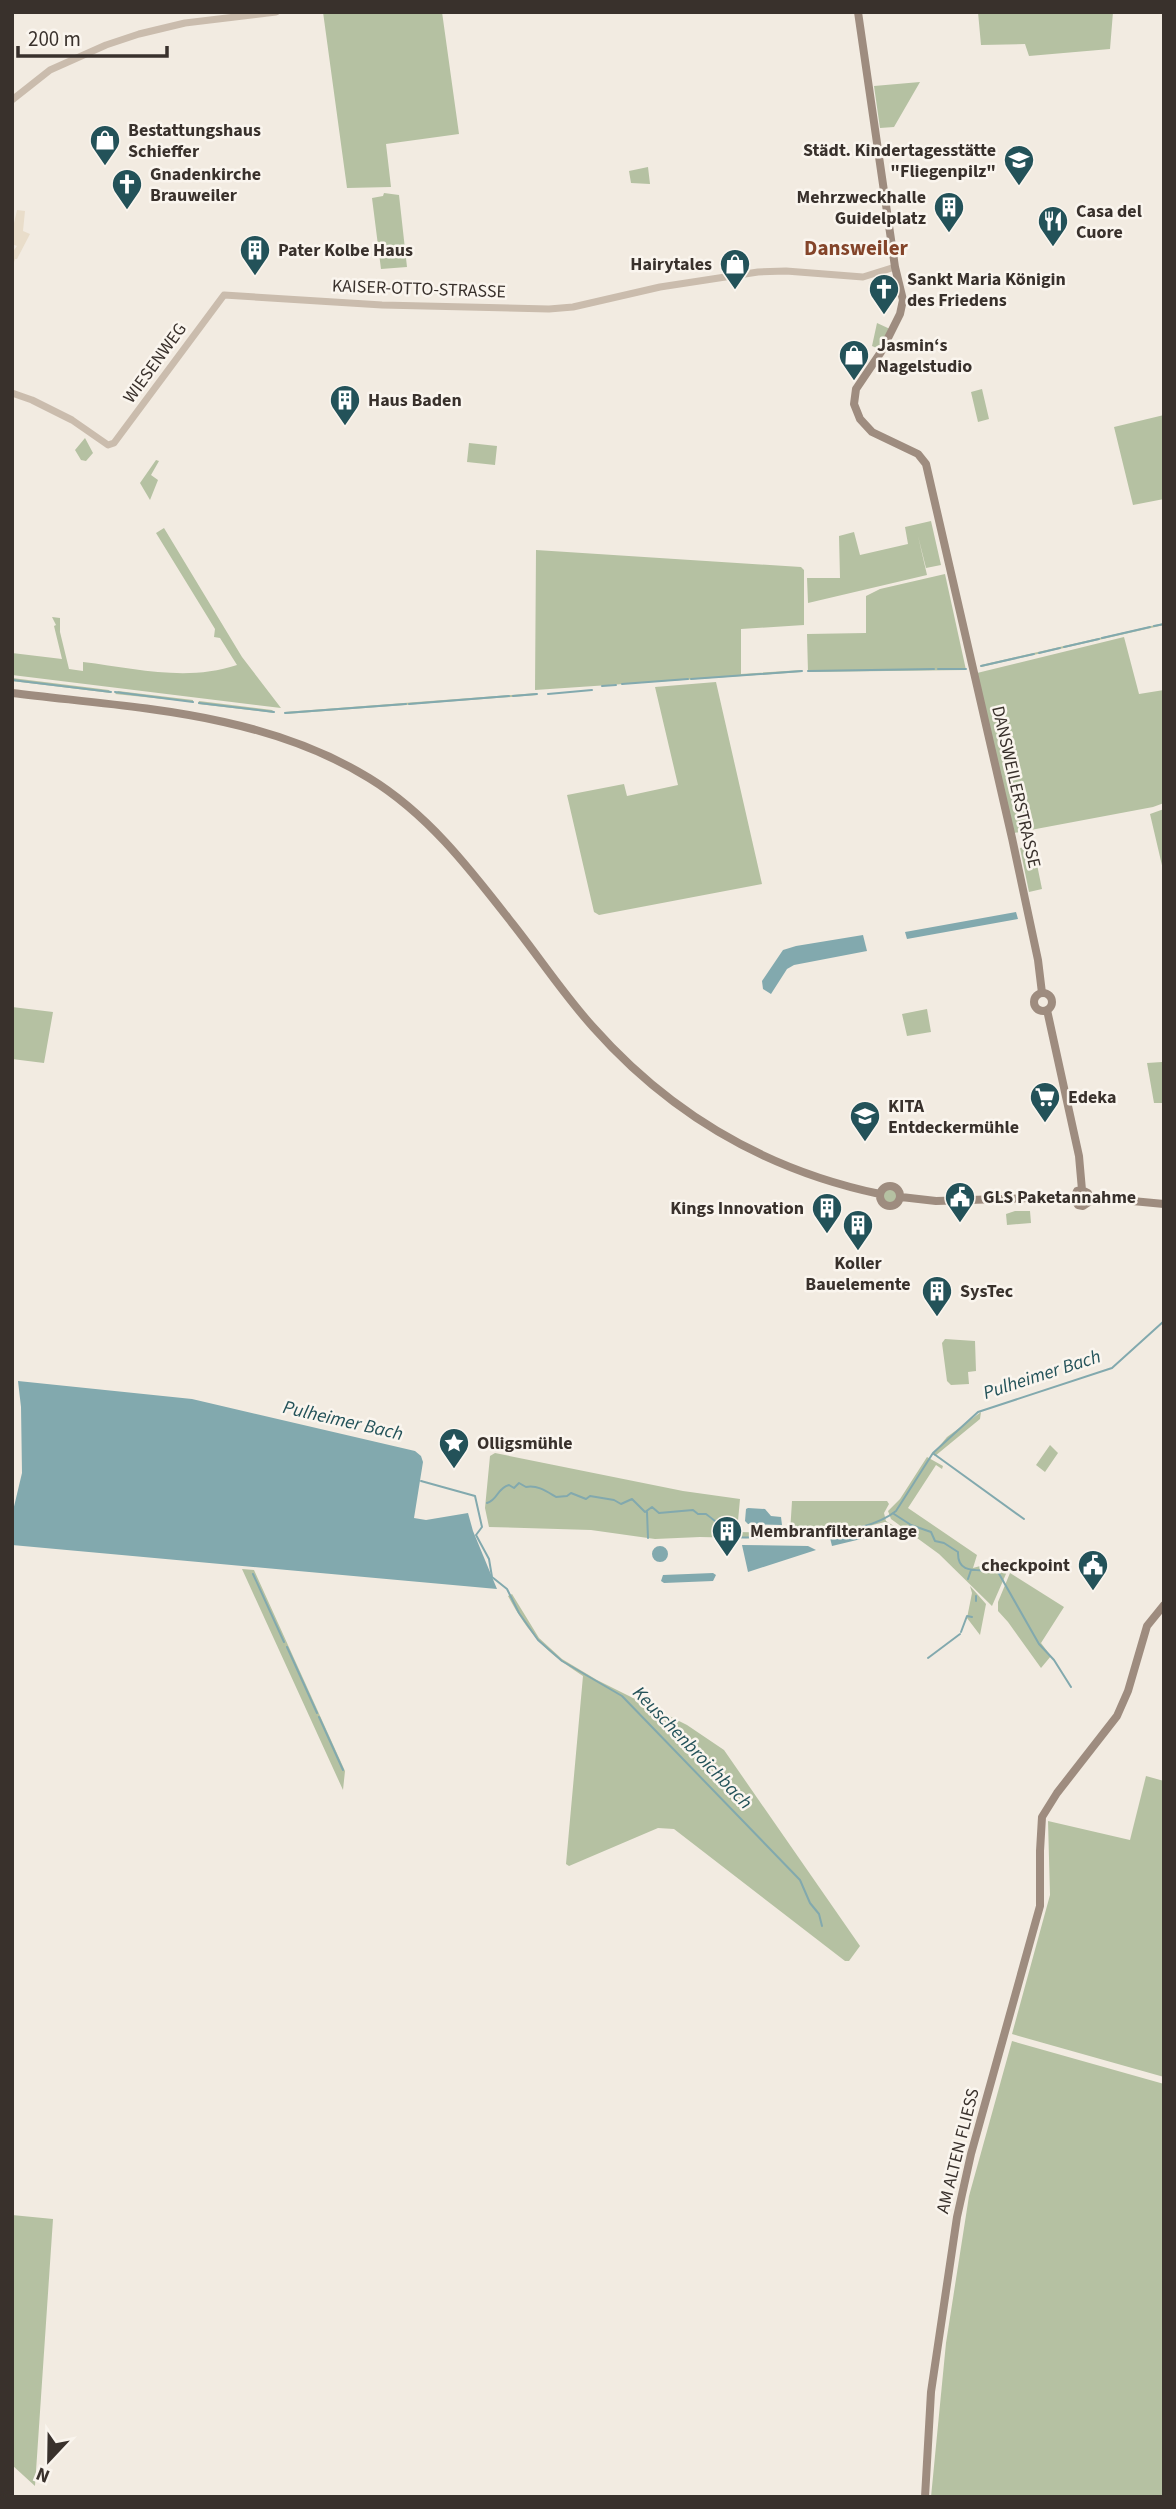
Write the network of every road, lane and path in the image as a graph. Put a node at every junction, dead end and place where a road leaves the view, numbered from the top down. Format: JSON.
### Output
{"nodes":[{"id":1,"x":276,"y":12,"type":"edge"},
{"id":2,"x":858,"y":12,"type":"edge"},
{"id":3,"x":12,"y":100,"type":"edge"},
{"id":4,"x":895,"y":267,"type":"junction"},
{"id":5,"x":224,"y":295,"type":"joint"},
{"id":6,"x":12,"y":393,"type":"edge"},
{"id":7,"x":12,"y":693,"type":"edge"},
{"id":8,"x":1082,"y":1190,"type":"junction"},
{"id":9,"x":880,"y":1194,"type":"junction"},
{"id":10,"x":901,"y":1197,"type":"junction"},
{"id":11,"x":1090,"y":1197,"type":"junction"},
{"id":12,"x":1074,"y":1198,"type":"junction"},
{"id":13,"x":1164,"y":1204,"type":"edge"},
{"id":14,"x":1164,"y":1605,"type":"edge"},
{"id":15,"x":925,"y":2497,"type":"edge"}],
"edges":[{"from":1,"to":3,"type":"street"},
{"from":2,"to":4,"type":"main road"},
{"from":4,"to":5,"type":"street","name":"KAISER-OTTO-STRASSE"},
{"from":4,"to":8,"type":"main road","name":"DANSWEILERSTRASSE"},
{"from":5,"to":6,"type":"street","name":"WIESENWEG"},
{"from":7,"to":9,"type":"main road"},
{"from":8,"to":11,"type":"main road"},
{"from":8,"to":12,"type":"main road"},
{"from":9,"to":10,"type":"main road"},
{"from":9,"to":10,"type":"main road"},
{"from":10,"to":12,"type":"main road"},
{"from":11,"to":12,"type":"main road"},
{"from":11,"to":13,"type":"main road"},
{"from":14,"to":15,"type":"main road","name":"AM ALTEN FLIESS"}]}
